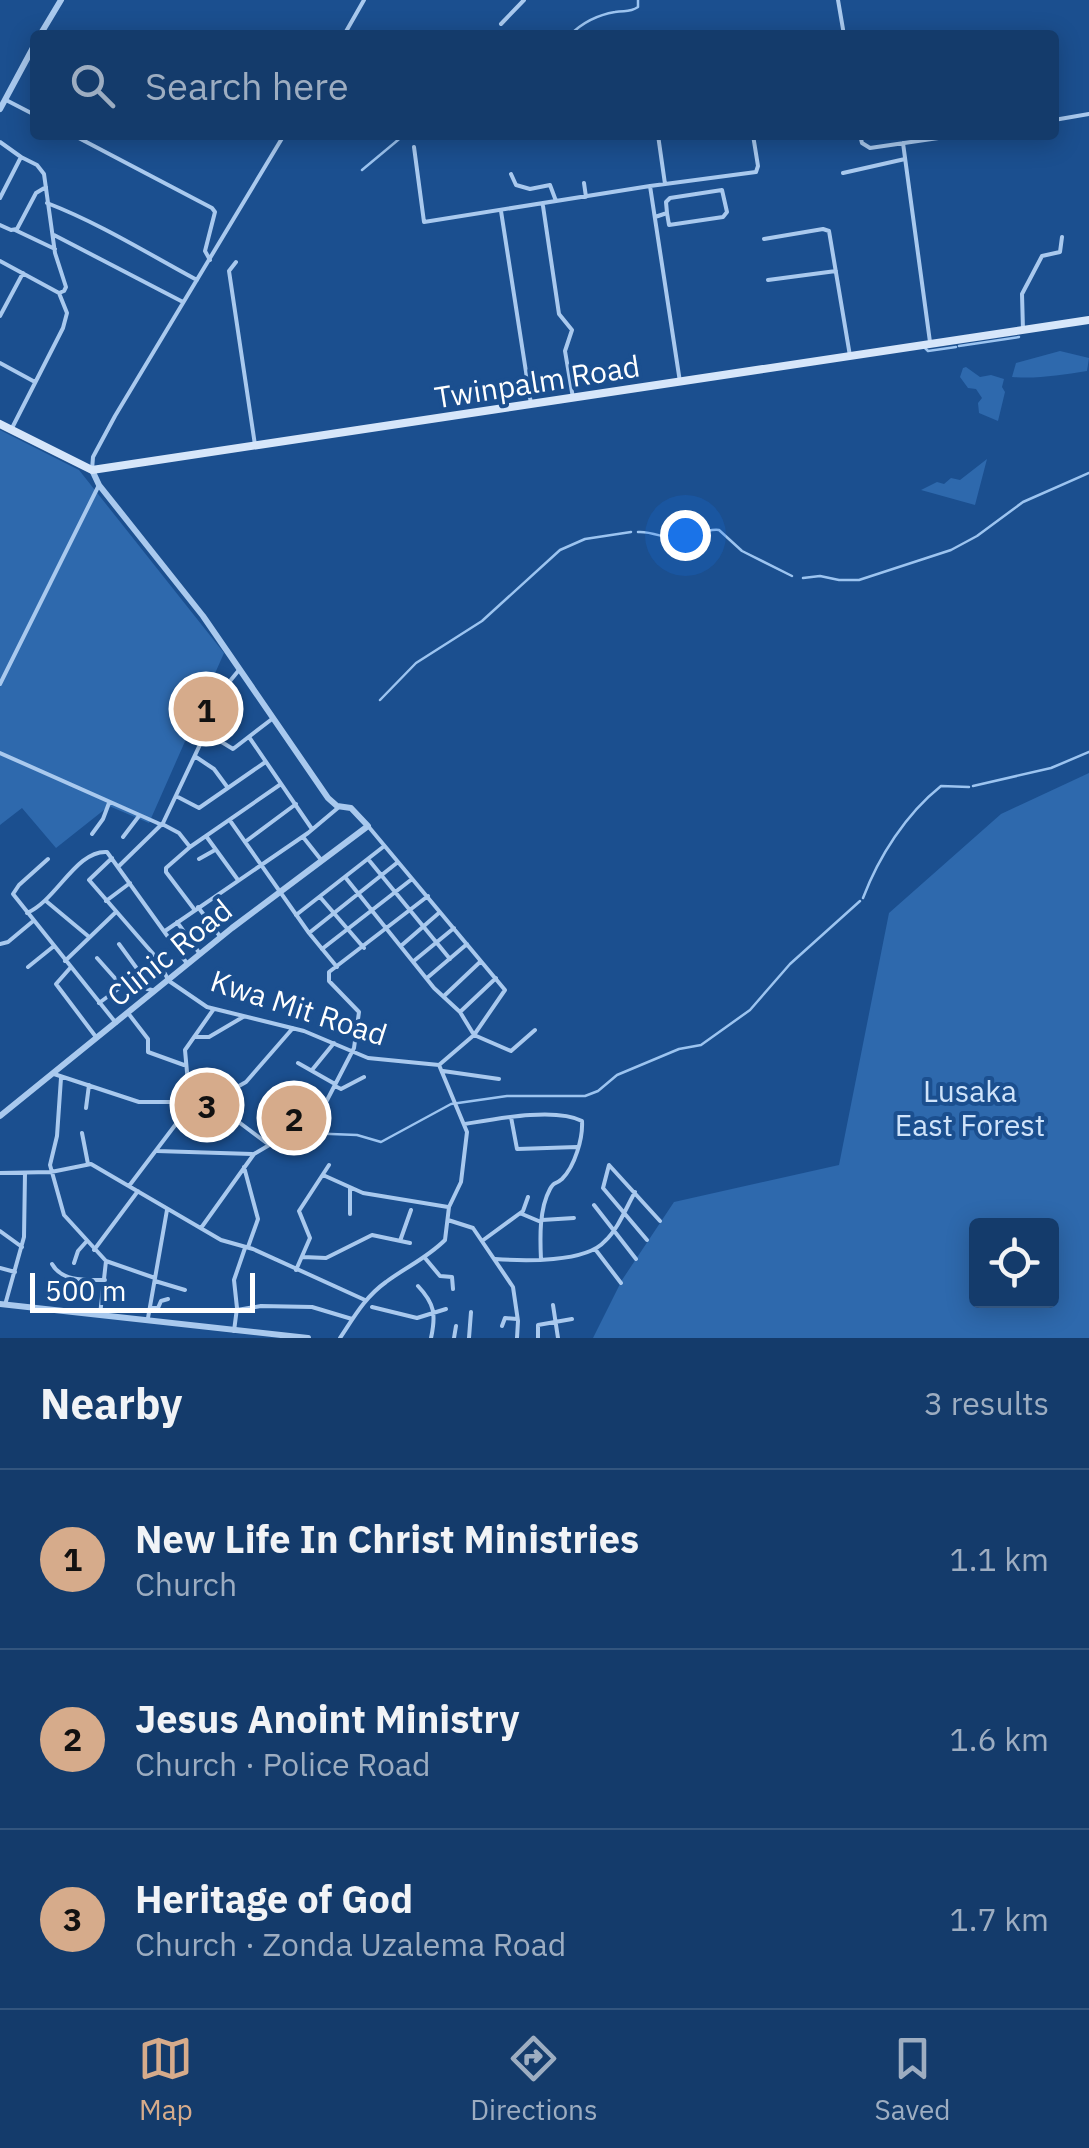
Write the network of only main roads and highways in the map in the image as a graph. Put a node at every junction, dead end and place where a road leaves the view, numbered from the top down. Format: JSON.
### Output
{"nodes":[{"id":1,"x":1089,"y":320,"type":"edge"},
{"id":2,"x":0,"y":424,"type":"edge"}],
"edges":[{"from":1,"to":2,"type":"main road","name":"Twinpalm Road"}]}
